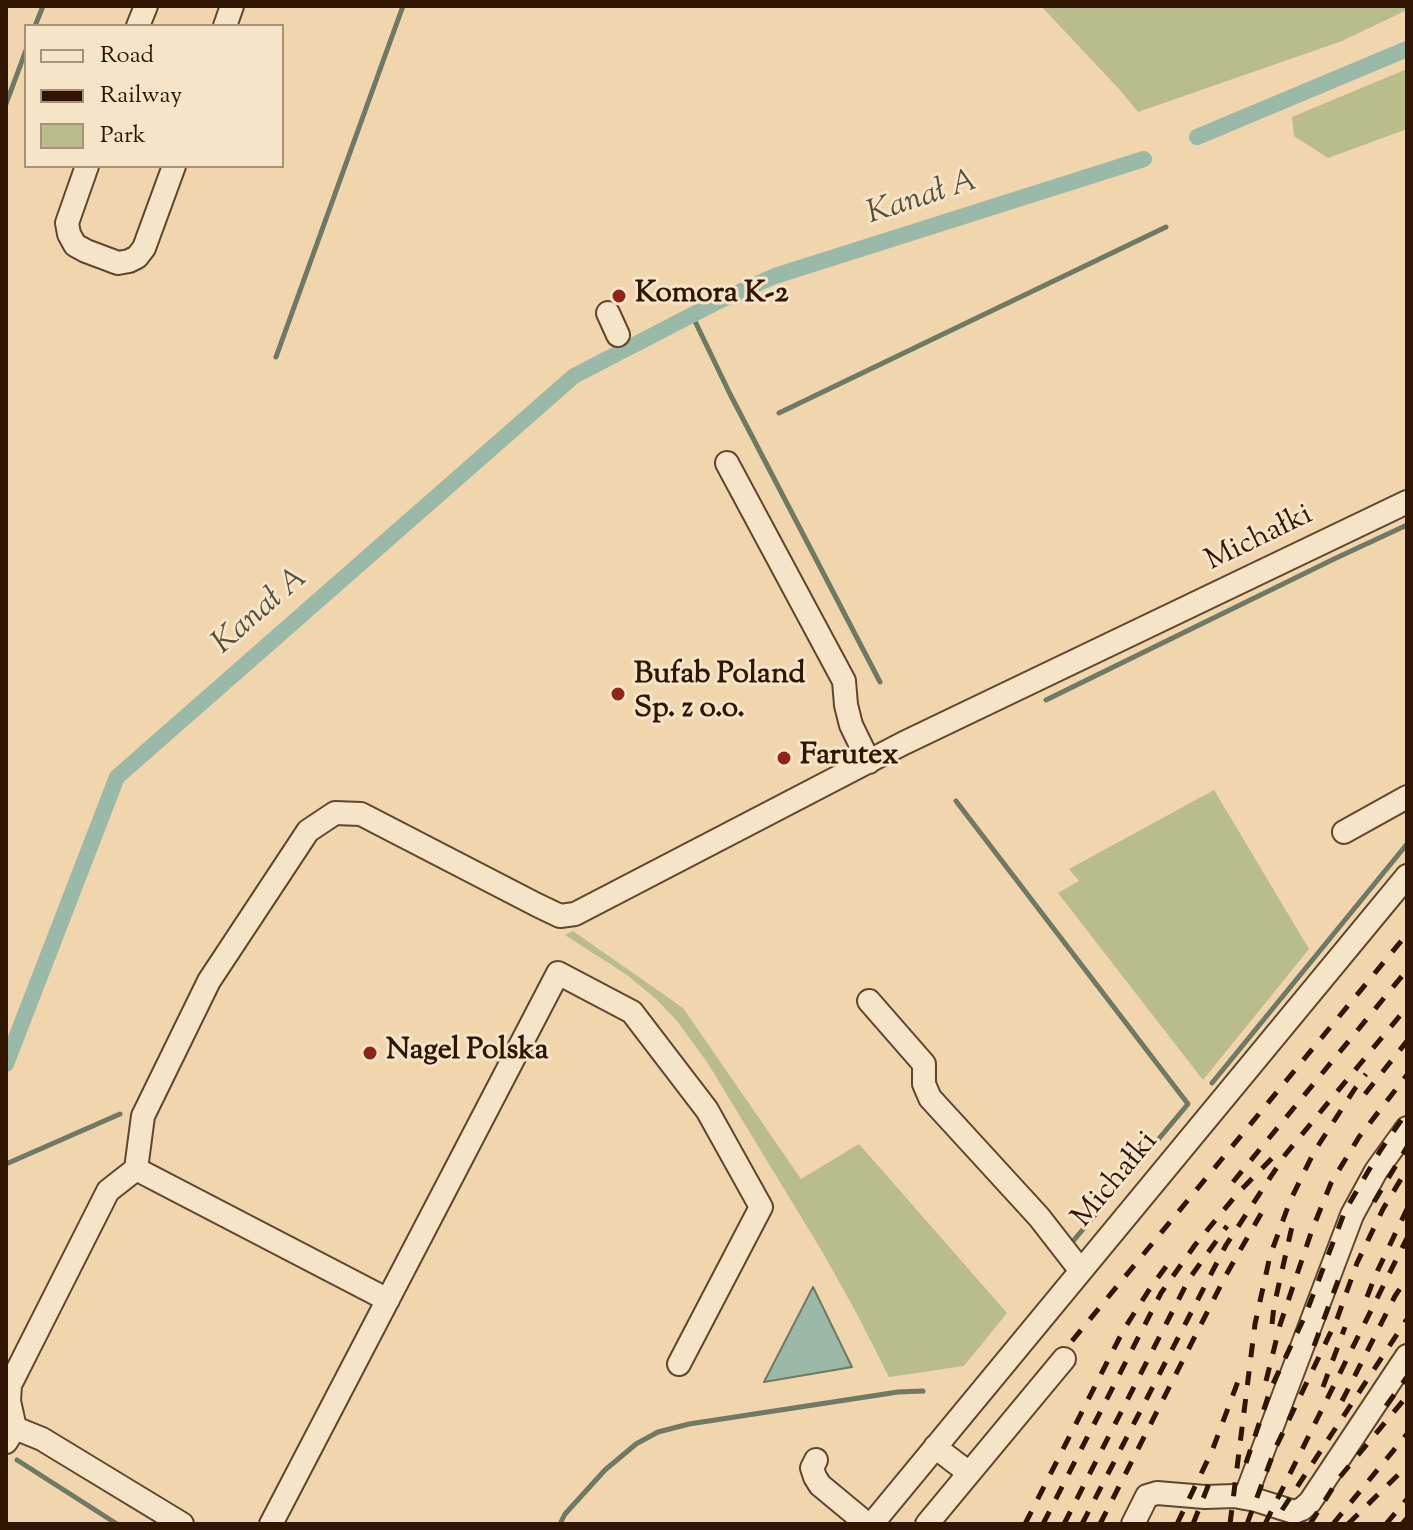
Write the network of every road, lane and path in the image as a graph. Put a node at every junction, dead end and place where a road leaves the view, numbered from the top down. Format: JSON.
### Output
{"nodes":[{"id":1,"x":86,"y":168,"type":"edge"},
{"id":2,"x":173,"y":168,"type":"edge"},
{"id":3,"x":608,"y":313,"type":"dead end"},
{"id":4,"x":618,"y":335,"type":"dead end"},
{"id":5,"x":727,"y":463,"type":"dead end"},
{"id":6,"x":1407,"y":502,"type":"edge"},
{"id":7,"x":869,"y":762,"type":"junction"},
{"id":8,"x":1407,"y":797,"type":"edge"},
{"id":9,"x":1344,"y":832,"type":"dead end"},
{"id":10,"x":1407,"y":876,"type":"edge"},
{"id":11,"x":869,"y":1001,"type":"dead end"},
{"id":12,"x":1407,"y":1128,"type":"edge"},
{"id":13,"x":136,"y":1169,"type":"junction"},
{"id":14,"x":1081,"y":1271,"type":"junction"},
{"id":15,"x":388,"y":1300,"type":"junction"},
{"id":16,"x":1407,"y":1356,"type":"edge"},
{"id":17,"x":1064,"y":1359,"type":"dead end"},
{"id":18,"x":679,"y":1364,"type":"dead end"},
{"id":19,"x":11,"y":1435,"type":"edge"},
{"id":20,"x":935,"y":1447,"type":"junction"},
{"id":21,"x":816,"y":1460,"type":"dead end"},
{"id":22,"x":969,"y":1473,"type":"junction"},
{"id":23,"x":1245,"y":1498,"type":"junction"},
{"id":24,"x":182,"y":1524,"type":"edge"},
{"id":25,"x":271,"y":1524,"type":"edge"},
{"id":26,"x":869,"y":1524,"type":"edge"},
{"id":27,"x":927,"y":1524,"type":"edge"},
{"id":28,"x":1133,"y":1524,"type":"edge"}],
"edges":[{"from":1,"to":2,"type":"street"},
{"from":3,"to":4,"type":"street"},
{"from":5,"to":7,"type":"street"},
{"from":6,"to":7,"type":"street","name":"Michałki"},
{"from":7,"to":13,"type":"street","name":"Michałki"},
{"from":8,"to":9,"type":"street"},
{"from":10,"to":14,"type":"street","name":"Michałki"},
{"from":11,"to":14,"type":"street"},
{"from":12,"to":23,"type":"street"},
{"from":13,"to":15,"type":"street"},
{"from":13,"to":19,"type":"street"},
{"from":14,"to":20,"type":"street","name":"Michałki"},
{"from":15,"to":18,"type":"street"},
{"from":15,"to":25,"type":"street"},
{"from":16,"to":23,"type":"street"},
{"from":17,"to":22,"type":"street"},
{"from":19,"to":24,"type":"street"},
{"from":20,"to":22,"type":"street"},
{"from":20,"to":26,"type":"street","name":"Michałki"},
{"from":21,"to":26,"type":"street"},
{"from":22,"to":27,"type":"street"},
{"from":23,"to":28,"type":"street"}]}
